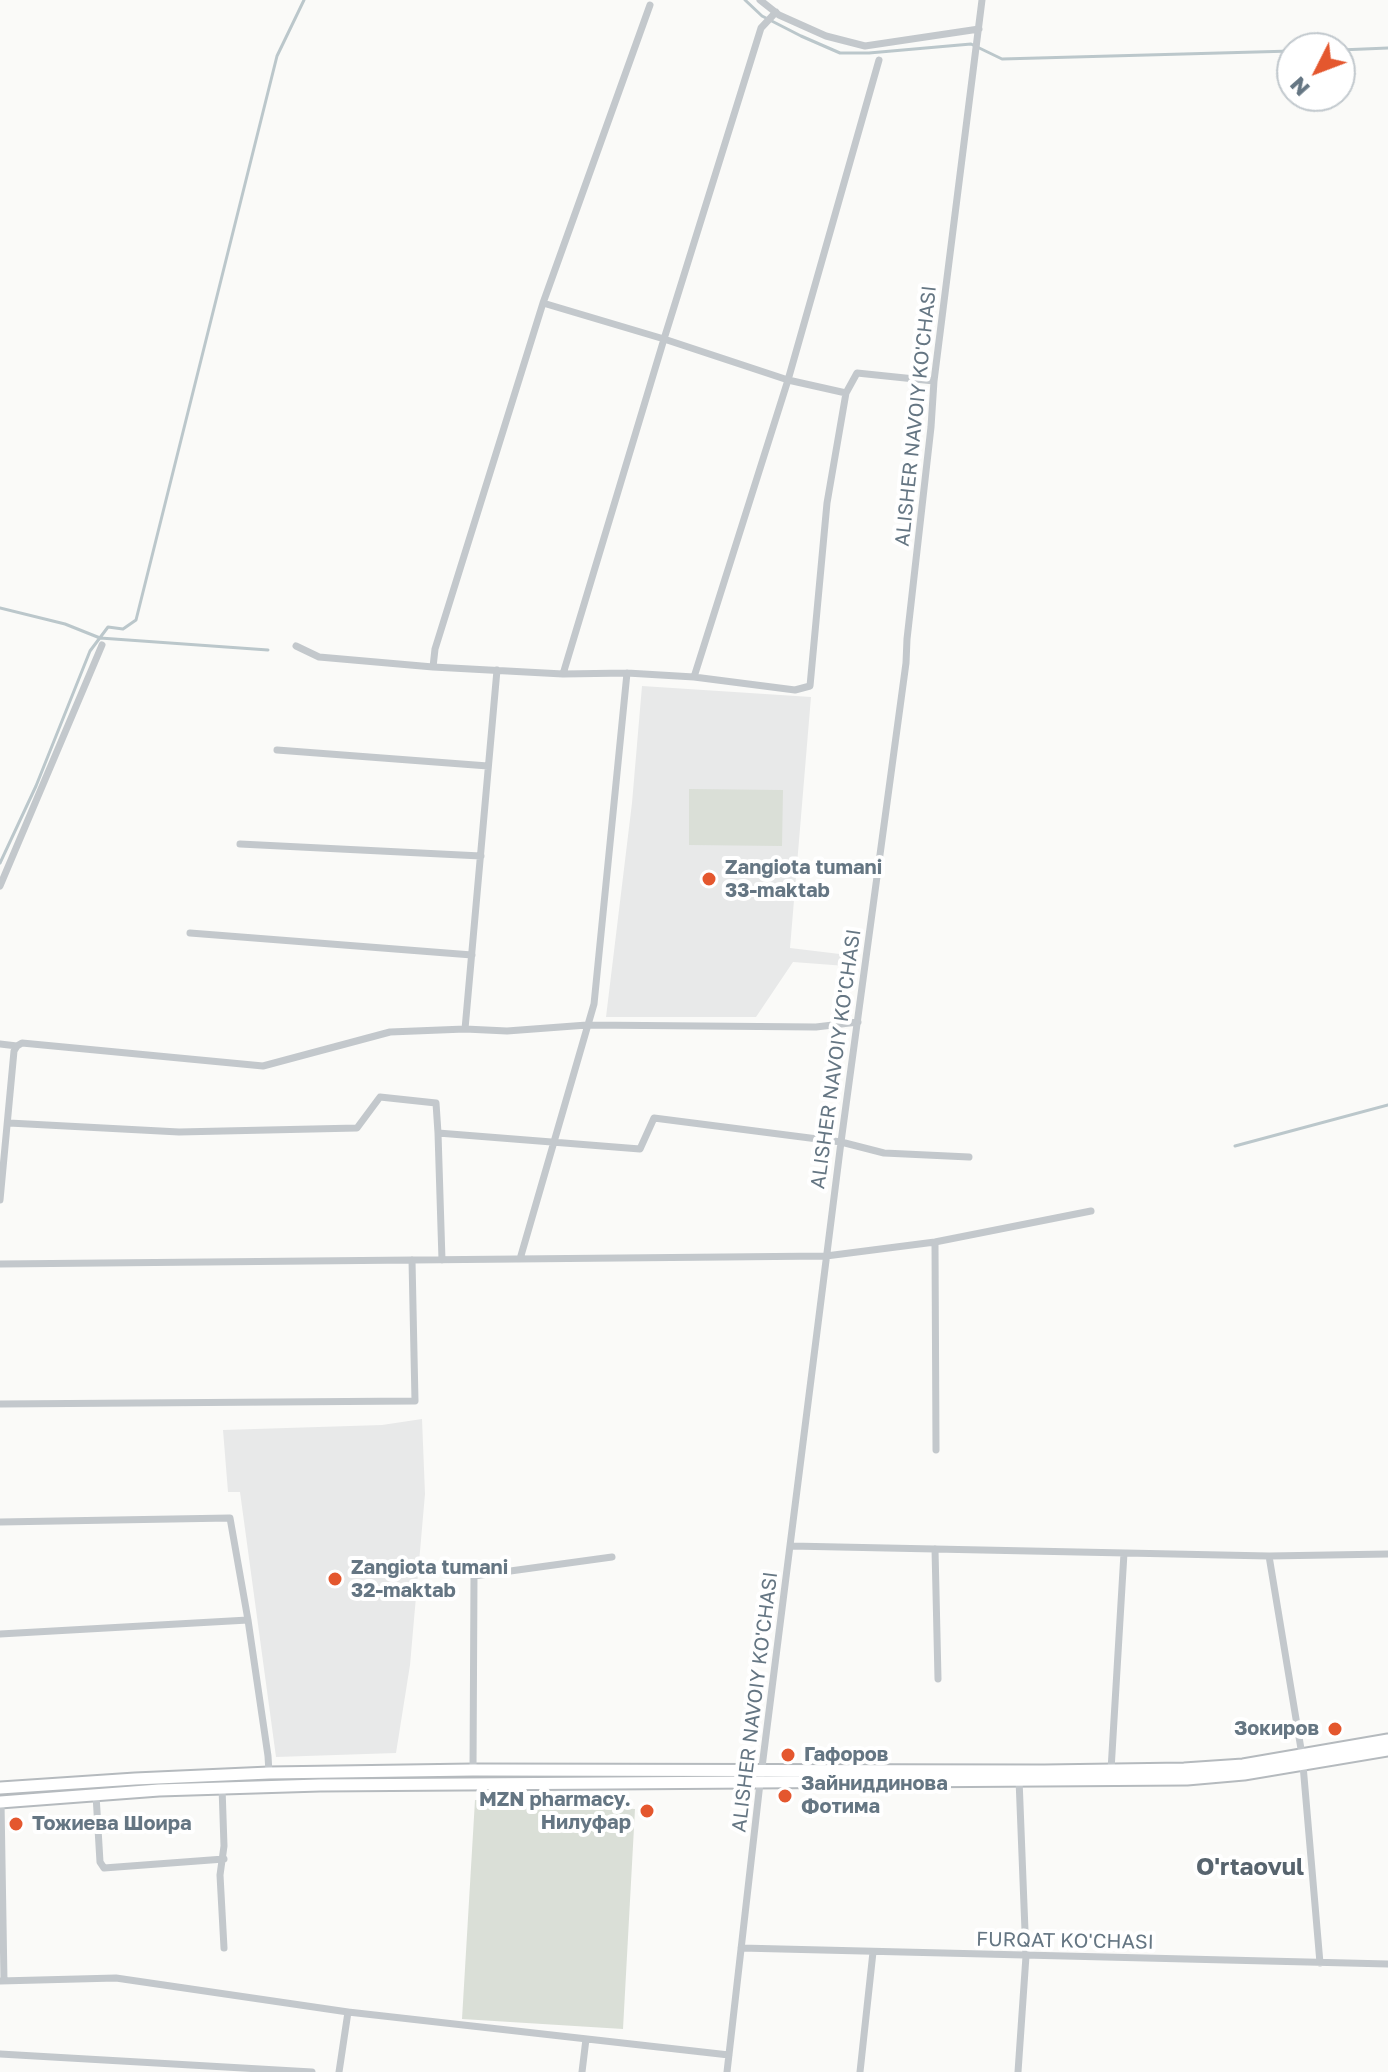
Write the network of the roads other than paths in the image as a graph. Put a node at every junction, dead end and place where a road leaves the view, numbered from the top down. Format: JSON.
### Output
{"nodes":[{"id":1,"x":760,"y":0,"type":"edge"},
{"id":2,"x":982,"y":0,"type":"edge"},
{"id":3,"x":650,"y":5,"type":"dead end"},
{"id":4,"x":776,"y":12,"type":"junction"},
{"id":5,"x":979,"y":29,"type":"junction"},
{"id":6,"x":879,"y":60,"type":"dead end"},
{"id":7,"x":543,"y":303,"type":"junction"},
{"id":8,"x":664,"y":339,"type":"junction"},
{"id":9,"x":788,"y":380,"type":"junction"},
{"id":10,"x":934,"y":381,"type":"junction"},
{"id":11,"x":846,"y":393,"type":"junction"},
{"id":12,"x":102,"y":645,"type":"dead end"},
{"id":13,"x":296,"y":646,"type":"dead end"},
{"id":14,"x":433,"y":667,"type":"junction"},
{"id":15,"x":497,"y":670,"type":"junction"},
{"id":16,"x":627,"y":673,"type":"junction"},
{"id":17,"x":563,"y":674,"type":"junction"},
{"id":18,"x":694,"y":677,"type":"junction"},
{"id":19,"x":277,"y":750,"type":"dead end"},
{"id":20,"x":488,"y":766,"type":"junction"},
{"id":21,"x":240,"y":844,"type":"dead end"},
{"id":22,"x":481,"y":856,"type":"junction"},
{"id":23,"x":0,"y":886,"type":"edge"},
{"id":24,"x":190,"y":933,"type":"dead end"},
{"id":25,"x":472,"y":955,"type":"junction"},
{"id":26,"x":858,"y":1022,"type":"junction"},
{"id":27,"x":587,"y":1025,"type":"junction"},
{"id":28,"x":465,"y":1029,"type":"junction"},
{"id":29,"x":0,"y":1044,"type":"edge"},
{"id":30,"x":17,"y":1046,"type":"junction"},
{"id":31,"x":9,"y":1123,"type":"junction"},
{"id":32,"x":438,"y":1133,"type":"junction"},
{"id":33,"x":552,"y":1142,"type":"junction"},
{"id":34,"x":841,"y":1142,"type":"junction"},
{"id":35,"x":969,"y":1157,"type":"dead end"},
{"id":36,"x":0,"y":1200,"type":"edge"},
{"id":37,"x":1091,"y":1211,"type":"dead end"},
{"id":38,"x":935,"y":1242,"type":"junction"},
{"id":39,"x":826,"y":1256,"type":"junction"},
{"id":40,"x":520,"y":1259,"type":"junction"},
{"id":41,"x":412,"y":1260,"type":"junction"},
{"id":42,"x":442,"y":1260,"type":"junction"},
{"id":43,"x":0,"y":1264,"type":"edge"},
{"id":44,"x":0,"y":1404,"type":"edge"},
{"id":45,"x":936,"y":1450,"type":"dead end"},
{"id":46,"x":0,"y":1522,"type":"edge"},
{"id":47,"x":791,"y":1546,"type":"junction"},
{"id":48,"x":935,"y":1549,"type":"junction"},
{"id":49,"x":1124,"y":1553,"type":"junction"},
{"id":50,"x":1388,"y":1554,"type":"edge"},
{"id":51,"x":1269,"y":1556,"type":"junction"},
{"id":52,"x":612,"y":1557,"type":"dead end"},
{"id":53,"x":248,"y":1620,"type":"junction"},
{"id":54,"x":0,"y":1634,"type":"edge"},
{"id":55,"x":938,"y":1679,"type":"dead end"},
{"id":56,"x":1388,"y":1740,"type":"edge"},
{"id":57,"x":1388,"y":1750,"type":"edge"},
{"id":58,"x":1303,"y":1760,"type":"junction"},
{"id":59,"x":473,"y":1770,"type":"junction"},
{"id":60,"x":1111,"y":1770,"type":"junction"},
{"id":61,"x":269,"y":1773,"type":"junction"},
{"id":62,"x":761,"y":1777,"type":"junction"},
{"id":63,"x":1019,"y":1779,"type":"junction"},
{"id":64,"x":222,"y":1787,"type":"junction"},
{"id":65,"x":0,"y":1788,"type":"edge"},
{"id":66,"x":96,"y":1795,"type":"junction"},
{"id":67,"x":0,"y":1802,"type":"edge"},
{"id":68,"x":224,"y":1859,"type":"junction"},
{"id":69,"x":224,"y":1948,"type":"dead end"},
{"id":70,"x":741,"y":1948,"type":"junction"},
{"id":71,"x":873,"y":1952,"type":"junction"},
{"id":72,"x":1026,"y":1956,"type":"junction"},
{"id":73,"x":1320,"y":1963,"type":"junction"},
{"id":74,"x":1388,"y":1964,"type":"edge"},
{"id":75,"x":2,"y":1981,"type":"edge"},
{"id":76,"x":348,"y":2012,"type":"junction"},
{"id":77,"x":586,"y":2039,"type":"junction"},
{"id":78,"x":0,"y":2054,"type":"edge"},
{"id":79,"x":729,"y":2055,"type":"junction"},
{"id":80,"x":312,"y":2072,"type":"edge"},
{"id":81,"x":339,"y":2072,"type":"edge"},
{"id":82,"x":582,"y":2072,"type":"edge"},
{"id":83,"x":727,"y":2072,"type":"edge"},
{"id":84,"x":860,"y":2072,"type":"edge"},
{"id":85,"x":1018,"y":2072,"type":"edge"}],
"edges":[{"from":1,"to":4,"type":"street"},
{"from":2,"to":5,"type":"street","name":"ALISHER NAVOIY KO'CHASI"},
{"from":3,"to":7,"type":"street"},
{"from":4,"to":5,"type":"street"},
{"from":4,"to":8,"type":"street"},
{"from":5,"to":10,"type":"street","name":"ALISHER NAVOIY KO'CHASI"},
{"from":6,"to":9,"type":"street"},
{"from":7,"to":8,"type":"street"},
{"from":7,"to":14,"type":"street"},
{"from":8,"to":9,"type":"street"},
{"from":8,"to":17,"type":"street"},
{"from":9,"to":11,"type":"street"},
{"from":9,"to":18,"type":"street"},
{"from":10,"to":11,"type":"street"},
{"from":10,"to":26,"type":"street","name":"ALISHER NAVOIY KO'CHASI"},
{"from":11,"to":18,"type":"street"},
{"from":12,"to":23,"type":"street"},
{"from":13,"to":14,"type":"street"},
{"from":14,"to":15,"type":"street"},
{"from":15,"to":17,"type":"street"},
{"from":15,"to":20,"type":"street"},
{"from":16,"to":17,"type":"street"},
{"from":16,"to":18,"type":"street"},
{"from":16,"to":27,"type":"street"},
{"from":19,"to":20,"type":"street"},
{"from":20,"to":22,"type":"street"},
{"from":21,"to":22,"type":"street"},
{"from":22,"to":25,"type":"street"},
{"from":24,"to":25,"type":"street"},
{"from":25,"to":28,"type":"street"},
{"from":26,"to":27,"type":"street"},
{"from":26,"to":34,"type":"street","name":"ALISHER NAVOIY KO'CHASI"},
{"from":27,"to":28,"type":"street"},
{"from":27,"to":33,"type":"street"},
{"from":28,"to":30,"type":"street"},
{"from":29,"to":30,"type":"street"},
{"from":30,"to":31,"type":"street"},
{"from":31,"to":32,"type":"street"},
{"from":31,"to":36,"type":"street"},
{"from":32,"to":33,"type":"street"},
{"from":32,"to":42,"type":"street"},
{"from":33,"to":34,"type":"street"},
{"from":33,"to":40,"type":"street"},
{"from":34,"to":35,"type":"street"},
{"from":34,"to":39,"type":"street","name":"ALISHER NAVOIY KO'CHASI"},
{"from":37,"to":38,"type":"street"},
{"from":38,"to":39,"type":"street"},
{"from":38,"to":45,"type":"street"},
{"from":39,"to":40,"type":"street"},
{"from":39,"to":47,"type":"street","name":"ALISHER NAVOIY KO'CHASI"},
{"from":40,"to":42,"type":"street"},
{"from":41,"to":42,"type":"street"},
{"from":41,"to":43,"type":"street"},
{"from":41,"to":44,"type":"street"},
{"from":46,"to":53,"type":"street"},
{"from":47,"to":48,"type":"street"},
{"from":47,"to":62,"type":"street","name":"ALISHER NAVOIY KO'CHASI"},
{"from":48,"to":49,"type":"street"},
{"from":48,"to":55,"type":"street"},
{"from":49,"to":51,"type":"street"},
{"from":49,"to":60,"type":"street"},
{"from":50,"to":51,"type":"street"},
{"from":51,"to":58,"type":"street"},
{"from":52,"to":59,"type":"street"},
{"from":53,"to":54,"type":"street"},
{"from":53,"to":61,"type":"street"},
{"from":56,"to":58,"type":"main road"},
{"from":57,"to":58,"type":"main road"},
{"from":58,"to":60,"type":"main road"},
{"from":58,"to":63,"type":"main road"},
{"from":58,"to":73,"type":"street"},
{"from":59,"to":61,"type":"main road"},
{"from":59,"to":62,"type":"main road"},
{"from":60,"to":62,"type":"main road"},
{"from":61,"to":65,"type":"main road"},
{"from":62,"to":63,"type":"main road"},
{"from":62,"to":64,"type":"main road"},
{"from":62,"to":70,"type":"street","name":"ALISHER NAVOIY KO'CHASI"},
{"from":63,"to":72,"type":"street"},
{"from":64,"to":66,"type":"main road"},
{"from":64,"to":68,"type":"street"},
{"from":66,"to":67,"type":"main road"},
{"from":66,"to":68,"type":"street"},
{"from":67,"to":75,"type":"street"},
{"from":68,"to":69,"type":"street"},
{"from":70,"to":71,"type":"street","name":"FURQAT KO'CHASI"},
{"from":70,"to":79,"type":"street","name":"ALISHER NAVOIY KO'CHASI"},
{"from":71,"to":72,"type":"street","name":"FURQAT KO'CHASI"},
{"from":71,"to":84,"type":"street"},
{"from":72,"to":73,"type":"street","name":"FURQAT KO'CHASI"},
{"from":72,"to":85,"type":"street"},
{"from":73,"to":74,"type":"street","name":"FURQAT KO'CHASI"},
{"from":75,"to":76,"type":"street"},
{"from":76,"to":77,"type":"street"},
{"from":76,"to":81,"type":"street"},
{"from":77,"to":79,"type":"street"},
{"from":77,"to":82,"type":"street"},
{"from":78,"to":80,"type":"street"},
{"from":79,"to":83,"type":"street","name":"ALISHER NAVOIY KO'CHASI"}]}
